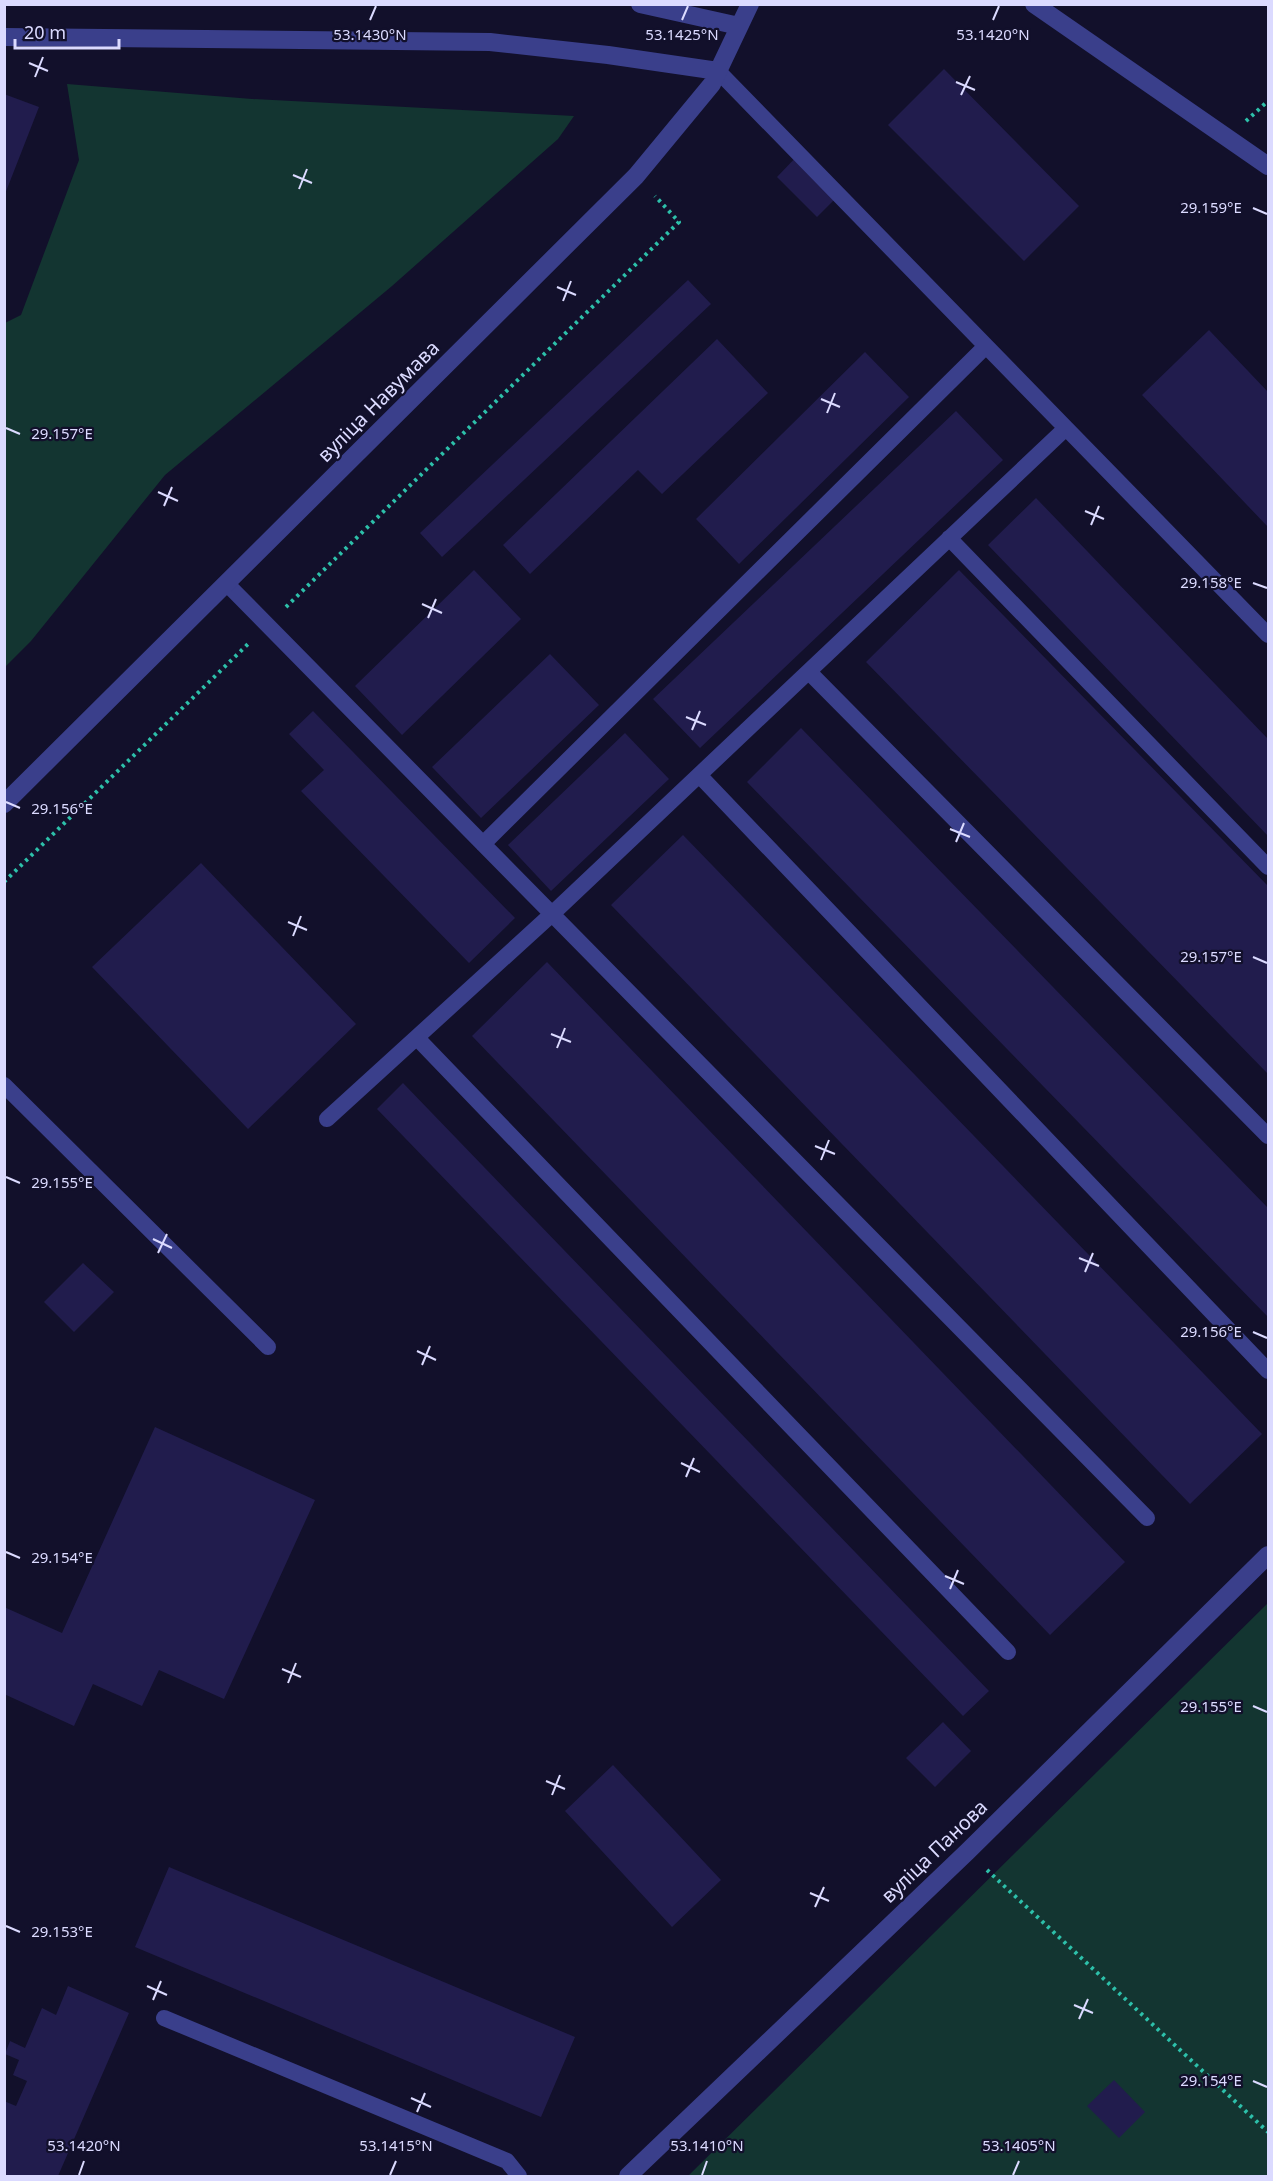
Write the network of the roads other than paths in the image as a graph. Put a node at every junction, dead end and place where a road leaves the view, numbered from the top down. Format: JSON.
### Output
{"nodes":[{"id":1,"x":640,"y":4,"type":"edge"},
{"id":2,"x":750,"y":4,"type":"edge"},
{"id":3,"x":1034,"y":4,"type":"edge"},
{"id":4,"x":740,"y":27,"type":"junction"},
{"id":5,"x":4,"y":38,"type":"edge"},
{"id":6,"x":718,"y":71,"type":"junction"},
{"id":7,"x":1269,"y":166,"type":"edge"},
{"id":8,"x":986,"y":346,"type":"junction"},
{"id":9,"x":1066,"y":428,"type":"junction"},
{"id":10,"x":949,"y":538,"type":"junction"},
{"id":11,"x":226,"y":583,"type":"junction"},
{"id":12,"x":1269,"y":635,"type":"edge"},
{"id":13,"x":809,"y":672,"type":"junction"},
{"id":14,"x":700,"y":776,"type":"junction"},
{"id":15,"x":4,"y":804,"type":"edge"},
{"id":16,"x":483,"y":844,"type":"junction"},
{"id":17,"x":1269,"y":867,"type":"edge"},
{"id":18,"x":552,"y":914,"type":"junction"},
{"id":19,"x":417,"y":1038,"type":"junction"},
{"id":20,"x":4,"y":1085,"type":"edge"},
{"id":21,"x":327,"y":1119,"type":"dead end"},
{"id":22,"x":1269,"y":1136,"type":"edge"},
{"id":23,"x":268,"y":1347,"type":"dead end"},
{"id":24,"x":1269,"y":1371,"type":"edge"},
{"id":25,"x":1147,"y":1518,"type":"dead end"},
{"id":26,"x":1269,"y":1555,"type":"edge"},
{"id":27,"x":1008,"y":1652,"type":"dead end"},
{"id":28,"x":164,"y":2018,"type":"dead end"},
{"id":29,"x":519,"y":2176,"type":"edge"},
{"id":30,"x":628,"y":2176,"type":"edge"}],
"edges":[{"from":1,"to":4,"type":"street"},
{"from":2,"to":4,"type":"street","name":"вуліца Навумава"},
{"from":3,"to":7,"type":"street"},
{"from":4,"to":6,"type":"street","name":"вуліца Навумава"},
{"from":5,"to":6,"type":"street"},
{"from":6,"to":8,"type":"lane"},
{"from":6,"to":11,"type":"street","name":"вуліца Навумава"},
{"from":8,"to":9,"type":"lane"},
{"from":8,"to":16,"type":"lane"},
{"from":9,"to":10,"type":"lane"},
{"from":9,"to":12,"type":"lane"},
{"from":10,"to":13,"type":"lane"},
{"from":10,"to":17,"type":"lane"},
{"from":11,"to":15,"type":"street","name":"вуліца Навумава"},
{"from":11,"to":16,"type":"lane"},
{"from":13,"to":14,"type":"lane"},
{"from":13,"to":22,"type":"lane"},
{"from":14,"to":18,"type":"lane"},
{"from":14,"to":24,"type":"lane"},
{"from":16,"to":18,"type":"lane"},
{"from":18,"to":19,"type":"lane"},
{"from":18,"to":25,"type":"lane"},
{"from":19,"to":21,"type":"lane"},
{"from":19,"to":27,"type":"lane"},
{"from":20,"to":23,"type":"lane"},
{"from":26,"to":30,"type":"street","name":"вуліца Панова"},
{"from":28,"to":29,"type":"lane"}]}
